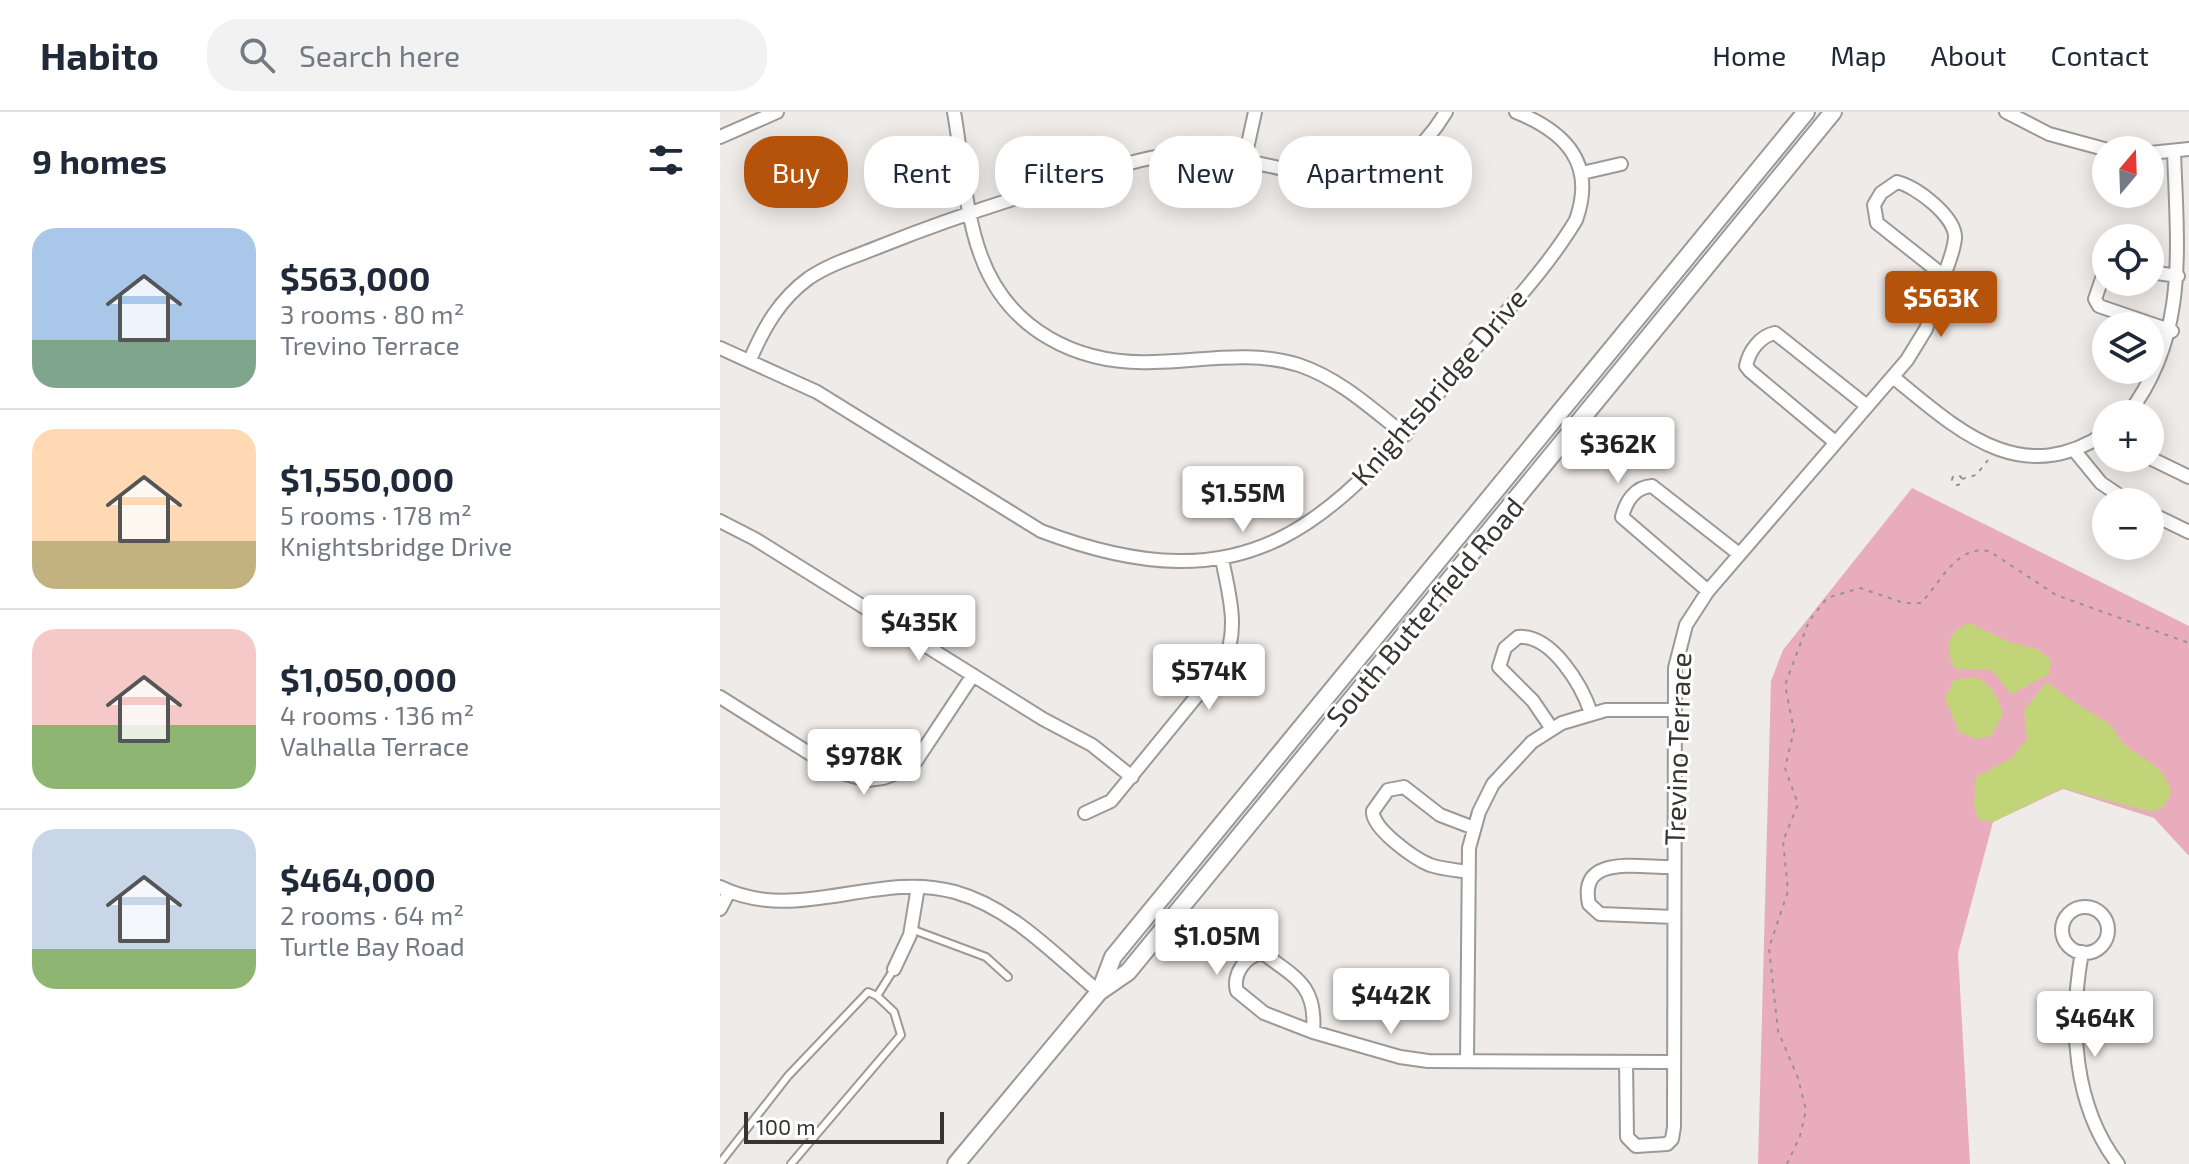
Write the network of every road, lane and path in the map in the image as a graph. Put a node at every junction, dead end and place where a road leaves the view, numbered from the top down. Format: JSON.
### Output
{"nodes":[{"id":1,"x":777,"y":112,"type":"edge"},
{"id":2,"x":954,"y":112,"type":"edge"},
{"id":3,"x":1255,"y":112,"type":"edge"},
{"id":4,"x":1446,"y":112,"type":"edge"},
{"id":5,"x":1516,"y":112,"type":"edge"},
{"id":6,"x":1806,"y":112,"type":"edge"},
{"id":7,"x":1833,"y":112,"type":"edge"},
{"id":8,"x":2006,"y":112,"type":"edge"},
{"id":9,"x":1250,"y":136,"type":"edge"},
{"id":10,"x":720,"y":137,"type":"edge"},
{"id":11,"x":2092,"y":146,"type":"edge"},
{"id":12,"x":2189,"y":149,"type":"edge"},
{"id":13,"x":2174,"y":151,"type":"junction"},
{"id":14,"x":2164,"y":152,"type":"edge"},
{"id":15,"x":1149,"y":160,"type":"edge"},
{"id":16,"x":1621,"y":164,"type":"dead end"},
{"id":17,"x":1262,"y":166,"type":"edge"},
{"id":18,"x":1582,"y":173,"type":"junction"},
{"id":19,"x":971,"y":210,"type":"junction"},
{"id":20,"x":2164,"y":274,"type":"edge"},
{"id":21,"x":1944,"y":276,"type":"junction"},
{"id":22,"x":2178,"y":276,"type":"junction"},
{"id":23,"x":2096,"y":296,"type":"edge"},
{"id":24,"x":2172,"y":331,"type":"junction"},
{"id":25,"x":720,"y":348,"type":"edge"},
{"id":26,"x":750,"y":360,"type":"junction"},
{"id":27,"x":1893,"y":377,"type":"junction"},
{"id":28,"x":2137,"y":400,"type":"edge"},
{"id":29,"x":1867,"y":406,"type":"junction"},
{"id":30,"x":1405,"y":435,"type":"junction"},
{"id":31,"x":2092,"y":440,"type":"edge"},
{"id":32,"x":1835,"y":442,"type":"junction"},
{"id":33,"x":1994,"y":449,"type":"junction"},
{"id":34,"x":2074,"y":450,"type":"junction"},
{"id":35,"x":2164,"y":465,"type":"edge"},
{"id":36,"x":2189,"y":477,"type":"edge"},
{"id":37,"x":1962,"y":479,"type":"dead end"},
{"id":38,"x":2108,"y":488,"type":"edge"},
{"id":39,"x":2164,"y":520,"type":"edge"},
{"id":40,"x":720,"y":521,"type":"edge"},
{"id":41,"x":2189,"y":532,"type":"edge"},
{"id":42,"x":1739,"y":554,"type":"junction"},
{"id":43,"x":1222,"y":559,"type":"junction"},
{"id":44,"x":1708,"y":591,"type":"junction"},
{"id":45,"x":2189,"y":643,"type":"edge"},
{"id":46,"x":973,"y":675,"type":"junction"},
{"id":47,"x":720,"y":697,"type":"edge"},
{"id":48,"x":1674,"y":710,"type":"junction"},
{"id":49,"x":1591,"y":713,"type":"junction"},
{"id":50,"x":1552,"y":729,"type":"junction"},
{"id":51,"x":1132,"y":777,"type":"junction"},
{"id":52,"x":1085,"y":813,"type":"dead end"},
{"id":53,"x":1474,"y":828,"type":"junction"},
{"id":54,"x":1674,"y":867,"type":"junction"},
{"id":55,"x":1468,"y":872,"type":"junction"},
{"id":56,"x":918,"y":887,"type":"junction"},
{"id":57,"x":725,"y":889,"type":"edge"},
{"id":58,"x":720,"y":909,"type":"edge"},
{"id":59,"x":1674,"y":917,"type":"junction"},
{"id":60,"x":911,"y":929,"type":"junction"},
{"id":61,"x":2082,"y":952,"type":"dead end"},
{"id":62,"x":894,"y":969,"type":"joint"},
{"id":63,"x":1008,"y":977,"type":"dead end"},
{"id":64,"x":1099,"y":992,"type":"junction"},
{"id":65,"x":877,"y":996,"type":"junction"},
{"id":66,"x":1313,"y":1032,"type":"junction"},
{"id":67,"x":1467,"y":1061,"type":"junction"},
{"id":68,"x":1626,"y":1062,"type":"junction"},
{"id":69,"x":1673,"y":1062,"type":"junction"},
{"id":70,"x":720,"y":1163,"type":"edge"},
{"id":71,"x":791,"y":1164,"type":"edge"},
{"id":72,"x":956,"y":1164,"type":"edge"},
{"id":73,"x":1787,"y":1164,"type":"edge"},
{"id":74,"x":2118,"y":1164,"type":"edge"}],
"edges":[{"from":1,"to":10,"type":"street"},
{"from":2,"to":19,"type":"street"},
{"from":3,"to":9,"type":"street"},
{"from":4,"to":17,"type":"street"},
{"from":5,"to":18,"type":"street"},
{"from":6,"to":64,"type":"main road","name":"South Butterfield Road"},
{"from":7,"to":64,"type":"main road","name":"South Butterfield Road"},
{"from":8,"to":11,"type":"street"},
{"from":12,"to":13,"type":"street"},
{"from":13,"to":14,"type":"street"},
{"from":13,"to":22,"type":"street"},
{"from":15,"to":19,"type":"street"},
{"from":16,"to":18,"type":"street"},
{"from":18,"to":30,"type":"street","name":"Knightsbridge Drive"},
{"from":19,"to":26,"type":"street"},
{"from":19,"to":30,"type":"street"},
{"from":20,"to":22,"type":"street"},
{"from":21,"to":21,"type":"street","name":"Trevino Terrace"},
{"from":21,"to":27,"type":"street","name":"Trevino Terrace"},
{"from":22,"to":24,"type":"street"},
{"from":23,"to":24,"type":"street"},
{"from":24,"to":28,"type":"street"},
{"from":25,"to":26,"type":"street","name":"Knightsbridge Drive"},
{"from":26,"to":43,"type":"street","name":"Knightsbridge Drive"},
{"from":27,"to":29,"type":"street","name":"Trevino Terrace"},
{"from":27,"to":33,"type":"street"},
{"from":29,"to":32,"type":"street","name":"Trevino Terrace"},
{"from":29,"to":32,"type":"street"},
{"from":30,"to":43,"type":"street","name":"Knightsbridge Drive"},
{"from":31,"to":34,"type":"street"},
{"from":32,"to":42,"type":"street","name":"Trevino Terrace"},
{"from":33,"to":34,"type":"street"},
{"from":33,"to":37,"type":"path"},
{"from":34,"to":38,"type":"street"},
{"from":35,"to":36,"type":"street"},
{"from":39,"to":41,"type":"street"},
{"from":40,"to":46,"type":"street"},
{"from":42,"to":44,"type":"street","name":"Trevino Terrace"},
{"from":42,"to":44,"type":"street"},
{"from":43,"to":51,"type":"street"},
{"from":44,"to":48,"type":"street","name":"Trevino Terrace"},
{"from":45,"to":73,"type":"path"},
{"from":46,"to":47,"type":"street"},
{"from":46,"to":51,"type":"street"},
{"from":48,"to":49,"type":"street"},
{"from":48,"to":54,"type":"street","name":"Trevino Terrace"},
{"from":49,"to":50,"type":"street"},
{"from":49,"to":50,"type":"street"},
{"from":50,"to":53,"type":"street"},
{"from":51,"to":52,"type":"street"},
{"from":53,"to":55,"type":"street"},
{"from":53,"to":55,"type":"street"},
{"from":54,"to":59,"type":"street","name":"Trevino Terrace"},
{"from":54,"to":59,"type":"street","name":"Trevino Terrace"},
{"from":55,"to":67,"type":"street"},
{"from":56,"to":57,"type":"street"},
{"from":56,"to":60,"type":"street"},
{"from":56,"to":64,"type":"street"},
{"from":57,"to":58,"type":"street"},
{"from":59,"to":69,"type":"street","name":"Trevino Terrace"},
{"from":60,"to":62,"type":"street"},
{"from":60,"to":63,"type":"lane"},
{"from":61,"to":74,"type":"street"},
{"from":62,"to":65,"type":"lane"},
{"from":64,"to":72,"type":"main road","name":"South Butterfield Road"},
{"from":65,"to":70,"type":"lane"},
{"from":65,"to":71,"type":"lane"},
{"from":66,"to":66,"type":"street"},
{"from":66,"to":67,"type":"street"},
{"from":67,"to":68,"type":"street"},
{"from":68,"to":69,"type":"street"},
{"from":68,"to":69,"type":"street","name":"Trevino Terrace"}]}
